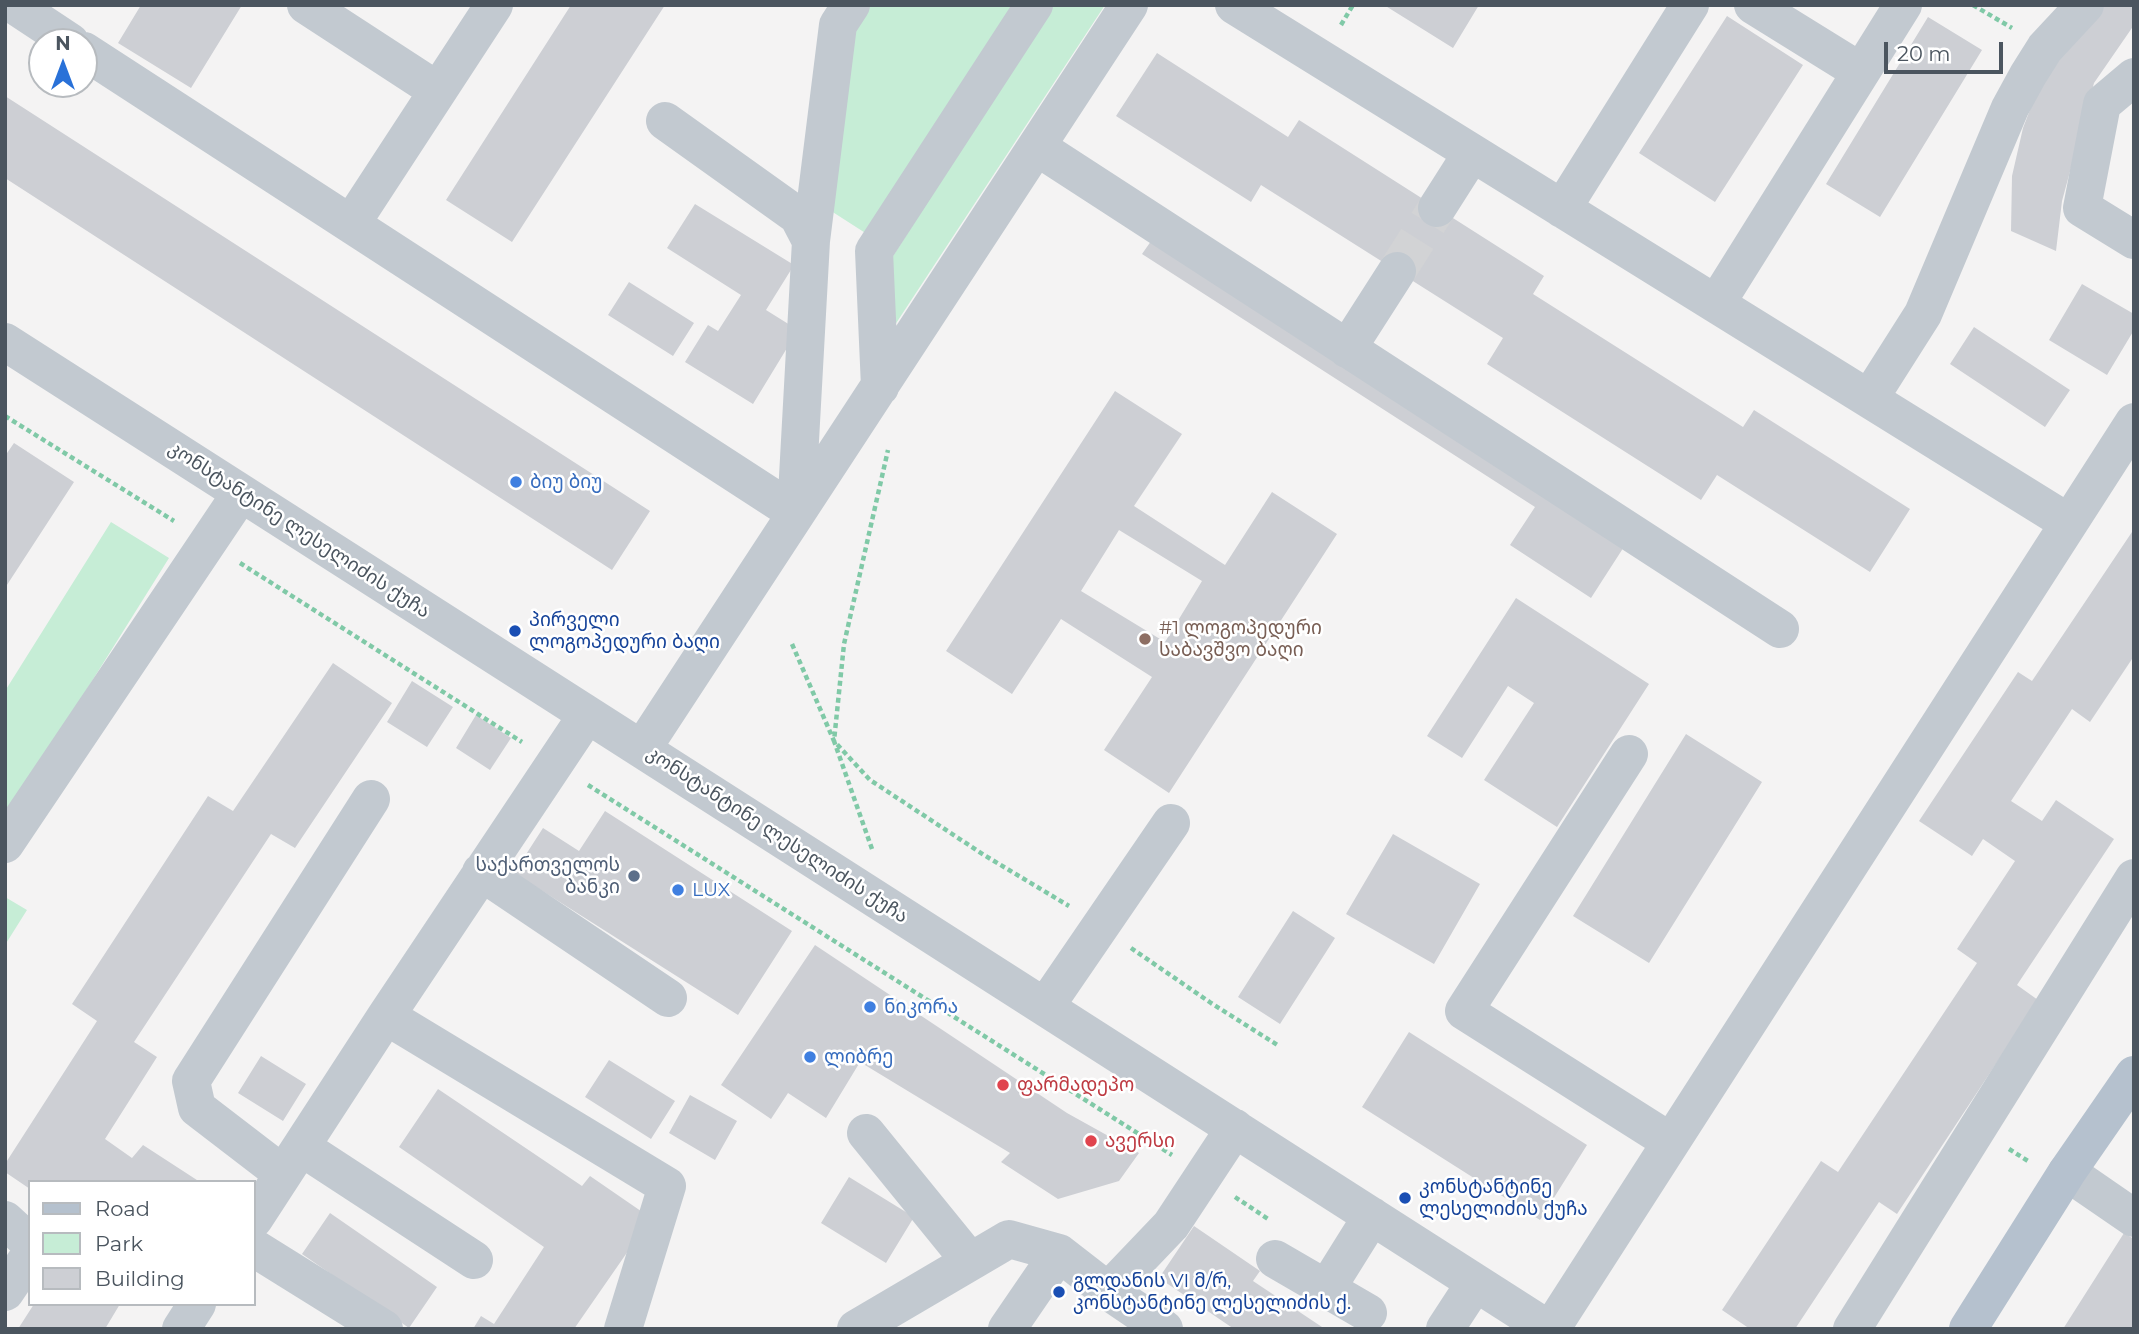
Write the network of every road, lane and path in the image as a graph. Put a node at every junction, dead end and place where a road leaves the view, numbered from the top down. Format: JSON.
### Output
{"nodes":[{"id":1,"x":14,"y":5,"type":"edge"},
{"id":2,"x":306,"y":5,"type":"edge"},
{"id":3,"x":495,"y":5,"type":"edge"},
{"id":4,"x":851,"y":5,"type":"edge"},
{"id":5,"x":1034,"y":5,"type":"edge"},
{"id":6,"x":1129,"y":5,"type":"edge"},
{"id":7,"x":1234,"y":5,"type":"edge"},
{"id":8,"x":1690,"y":5,"type":"edge"},
{"id":9,"x":1753,"y":5,"type":"edge"},
{"id":10,"x":1903,"y":5,"type":"edge"},
{"id":11,"x":2085,"y":5,"type":"edge"},
{"id":12,"x":49,"y":28,"type":"edge"},
{"id":13,"x":98,"y":60,"type":"edge"},
{"id":14,"x":1861,"y":72,"type":"junction"},
{"id":15,"x":2134,"y":77,"type":"edge"},
{"id":16,"x":438,"y":91,"type":"junction"},
{"id":17,"x":665,"y":121,"type":"dead end"},
{"id":18,"x":1037,"y":147,"type":"junction"},
{"id":19,"x":1472,"y":153,"type":"junction"},
{"id":20,"x":1437,"y":208,"type":"tunnel mouth"},
{"id":21,"x":1562,"y":209,"type":"junction"},
{"id":22,"x":351,"y":224,"type":"junction"},
{"id":23,"x":2134,"y":240,"type":"edge"},
{"id":24,"x":811,"y":241,"type":"junction"},
{"id":25,"x":1397,"y":271,"type":"tunnel mouth"},
{"id":26,"x":1716,"y":304,"type":"junction"},
{"id":27,"x":5,"y":342,"type":"edge"},
{"id":28,"x":1347,"y":349,"type":"junction"},
{"id":29,"x":880,"y":387,"type":"junction"},
{"id":30,"x":1869,"y":399,"type":"junction"},
{"id":31,"x":5,"y":416,"type":"edge"},
{"id":32,"x":2134,"y":422,"type":"edge"},
{"id":33,"x":241,"y":493,"type":"junction"},
{"id":34,"x":796,"y":513,"type":"junction"},
{"id":35,"x":2069,"y":523,"type":"junction"},
{"id":36,"x":207,"y":542,"type":"junction"},
{"id":37,"x":1780,"y":629,"type":"dead end"},
{"id":38,"x":792,"y":643,"type":"dead end"},
{"id":39,"x":587,"y":715,"type":"junction"},
{"id":40,"x":834,"y":741,"type":"junction"},
{"id":41,"x":642,"y":749,"type":"junction"},
{"id":42,"x":1629,"y":754,"type":"dead end"},
{"id":43,"x":554,"y":764,"type":"junction"},
{"id":44,"x":371,"y":799,"type":"dead end"},
{"id":45,"x":1171,"y":823,"type":"dead end"},
{"id":46,"x":5,"y":844,"type":"edge"},
{"id":47,"x":873,"y":850,"type":"dead end"},
{"id":48,"x":481,"y":873,"type":"junction"},
{"id":49,"x":2134,"y":878,"type":"edge"},
{"id":50,"x":1100,"y":926,"type":"junction"},
{"id":51,"x":668,"y":998,"type":"dead end"},
{"id":52,"x":1045,"y":1007,"type":"junction"},
{"id":53,"x":386,"y":1016,"type":"junction"},
{"id":54,"x":1279,"y":1046,"type":"dead end"},
{"id":55,"x":2134,"y":1075,"type":"edge"},
{"id":56,"x":1235,"y":1128,"type":"junction"},
{"id":57,"x":866,"y":1133,"type":"dead end"},
{"id":58,"x":1671,"y":1142,"type":"junction"},
{"id":59,"x":292,"y":1161,"type":"junction"},
{"id":60,"x":2067,"y":1172,"type":"junction"},
{"id":61,"x":1202,"y":1176,"type":"junction"},
{"id":62,"x":256,"y":1216,"type":"edge"},
{"id":63,"x":1372,"y":1216,"type":"junction"},
{"id":64,"x":2134,"y":1217,"type":"edge"},
{"id":65,"x":5,"y":1220,"type":"edge"},
{"id":66,"x":1272,"y":1221,"type":"dead end"},
{"id":67,"x":28,"y":1240,"type":"edge"},
{"id":68,"x":256,"y":1249,"type":"edge"},
{"id":69,"x":1059,"y":1253,"type":"junction"},
{"id":70,"x":28,"y":1258,"type":"edge"},
{"id":71,"x":1275,"y":1259,"type":"dead end"},
{"id":72,"x":474,"y":1260,"type":"dead end"},
{"id":73,"x":970,"y":1261,"type":"junction"},
{"id":74,"x":1475,"y":1283,"type":"junction"},
{"id":75,"x":1328,"y":1288,"type":"junction"},
{"id":76,"x":1108,"y":1290,"type":"junction"},
{"id":77,"x":5,"y":1292,"type":"edge"},
{"id":78,"x":196,"y":1306,"type":"edge"},
{"id":79,"x":1368,"y":1313,"type":"dead end"},
{"id":80,"x":181,"y":1329,"type":"edge"},
{"id":81,"x":384,"y":1329,"type":"edge"},
{"id":82,"x":623,"y":1329,"type":"edge"},
{"id":83,"x":856,"y":1329,"type":"edge"},
{"id":84,"x":1007,"y":1329,"type":"edge"},
{"id":85,"x":1164,"y":1329,"type":"edge"},
{"id":86,"x":1445,"y":1329,"type":"edge"},
{"id":87,"x":1549,"y":1329,"type":"edge"},
{"id":88,"x":1852,"y":1329,"type":"edge"},
{"id":89,"x":1968,"y":1329,"type":"edge"}],
"edges":[{"from":1,"to":12,"type":"street"},
{"from":2,"to":16,"type":"street"},
{"from":3,"to":16,"type":"street"},
{"from":4,"to":24,"type":"street"},
{"from":5,"to":29,"type":"street"},
{"from":6,"to":18,"type":"street"},
{"from":7,"to":19,"type":"street"},
{"from":8,"to":21,"type":"street"},
{"from":9,"to":14,"type":"street"},
{"from":10,"to":14,"type":"street"},
{"from":11,"to":30,"type":"street"},
{"from":13,"to":22,"type":"street"},
{"from":14,"to":26,"type":"street"},
{"from":15,"to":23,"type":"street"},
{"from":16,"to":22,"type":"street"},
{"from":17,"to":24,"type":"street"},
{"from":18,"to":28,"type":"street"},
{"from":18,"to":29,"type":"street"},
{"from":19,"to":20,"type":"street"},
{"from":19,"to":21,"type":"street"},
{"from":21,"to":26,"type":"street"},
{"from":22,"to":34,"type":"street"},
{"from":24,"to":34,"type":"street"},
{"from":25,"to":28,"type":"street"},
{"from":26,"to":30,"type":"street"},
{"from":27,"to":33,"type":"street","name":"კონსტანტინე ლესელიძის ქუჩა"},
{"from":28,"to":37,"type":"street"},
{"from":29,"to":34,"type":"street"},
{"from":29,"to":40,"type":"path"},
{"from":30,"to":35,"type":"street"},
{"from":31,"to":36,"type":"path"},
{"from":32,"to":35,"type":"street"},
{"from":33,"to":36,"type":"street"},
{"from":33,"to":39,"type":"street","name":"კონსტანტინე ლესელიძის ქუჩა"},
{"from":34,"to":41,"type":"street"},
{"from":35,"to":58,"type":"street"},
{"from":36,"to":43,"type":"path"},
{"from":36,"to":46,"type":"street"},
{"from":38,"to":40,"type":"path"},
{"from":39,"to":41,"type":"street","name":"კონსტანტინე ლესელიძის ქუჩა"},
{"from":39,"to":43,"type":"street"},
{"from":40,"to":47,"type":"path"},
{"from":40,"to":50,"type":"path"},
{"from":41,"to":52,"type":"street","name":"კონსტანტინე ლესელიძის ქუჩა"},
{"from":42,"to":58,"type":"street"},
{"from":43,"to":48,"type":"street"},
{"from":43,"to":61,"type":"path"},
{"from":44,"to":59,"type":"street"},
{"from":45,"to":50,"type":"street"},
{"from":48,"to":51,"type":"street"},
{"from":48,"to":53,"type":"street"},
{"from":49,"to":88,"type":"street"},
{"from":50,"to":52,"type":"street"},
{"from":50,"to":54,"type":"path"},
{"from":52,"to":56,"type":"street","name":"კონსტანტინე ლესელიძის ქუჩა"},
{"from":53,"to":59,"type":"street"},
{"from":53,"to":82,"type":"street"},
{"from":55,"to":60,"type":"main road"},
{"from":56,"to":61,"type":"street"},
{"from":56,"to":63,"type":"street","name":"კონსტანტინე ლესელიძის ქუჩა"},
{"from":57,"to":73,"type":"street"},
{"from":58,"to":87,"type":"street"},
{"from":59,"to":62,"type":"street"},
{"from":59,"to":72,"type":"street"},
{"from":60,"to":64,"type":"street"},
{"from":60,"to":89,"type":"main road"},
{"from":61,"to":66,"type":"path"},
{"from":61,"to":76,"type":"street"},
{"from":63,"to":74,"type":"street","name":"კონსტანტინე ლესელიძის ქუჩა"},
{"from":63,"to":75,"type":"street"},
{"from":65,"to":67,"type":"street"},
{"from":68,"to":81,"type":"street"},
{"from":69,"to":73,"type":"street"},
{"from":69,"to":76,"type":"street"},
{"from":69,"to":84,"type":"street"},
{"from":70,"to":77,"type":"street"},
{"from":71,"to":75,"type":"street"},
{"from":73,"to":83,"type":"street"},
{"from":74,"to":86,"type":"street"},
{"from":74,"to":87,"type":"street","name":"კონსტანტინე ლესელიძის ქუჩა"},
{"from":75,"to":79,"type":"street"},
{"from":76,"to":85,"type":"street"},
{"from":78,"to":80,"type":"street"}]}
